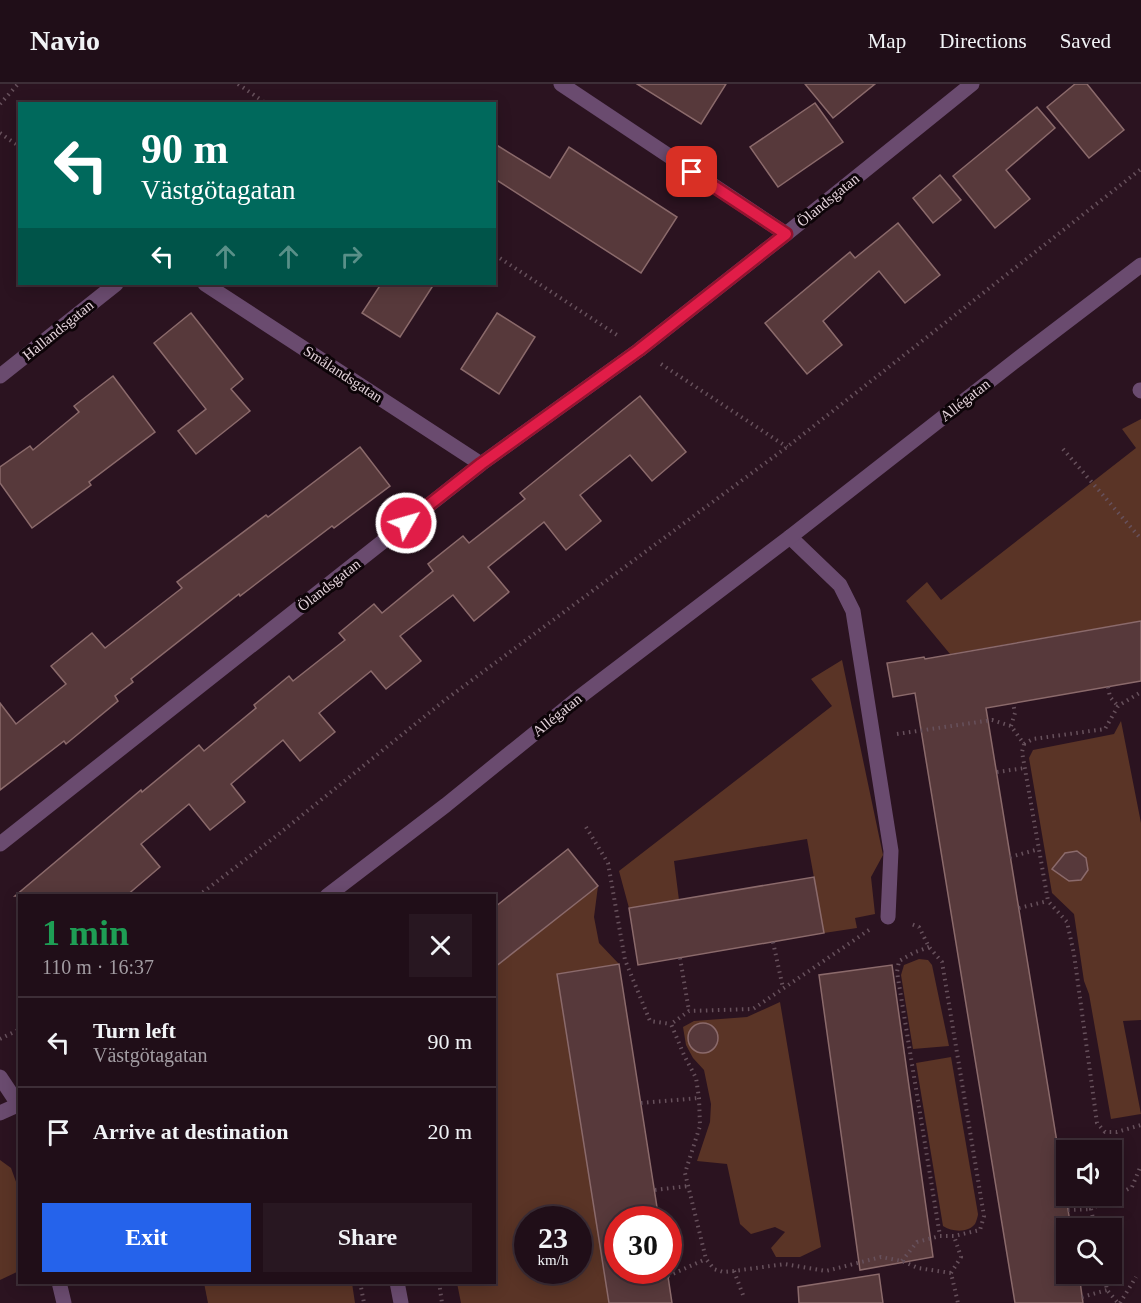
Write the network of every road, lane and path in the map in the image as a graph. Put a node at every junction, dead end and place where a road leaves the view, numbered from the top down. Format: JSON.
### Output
{"nodes":[{"id":1,"x":18,"y":84,"type":"edge"},
{"id":2,"x":238,"y":84,"type":"edge"},
{"id":3,"x":561,"y":84,"type":"edge"},
{"id":4,"x":972,"y":84,"type":"edge"},
{"id":5,"x":264,"y":102,"type":"edge"},
{"id":6,"x":0,"y":104,"type":"edge"},
{"id":7,"x":0,"y":133,"type":"edge"},
{"id":8,"x":18,"y":146,"type":"edge"},
{"id":9,"x":1141,"y":168,"type":"edge"},
{"id":10,"x":786,"y":234,"type":"junction"},
{"id":11,"x":1141,"y":265,"type":"edge"},
{"id":12,"x":115,"y":285,"type":"edge"},
{"id":13,"x":207,"y":285,"type":"edge"},
{"id":14,"x":0,"y":376,"type":"edge"},
{"id":15,"x":1062,"y":449,"type":"dead end"},
{"id":16,"x":481,"y":464,"type":"junction"},
{"id":17,"x":790,"y":537,"type":"junction"},
{"id":18,"x":1141,"y":539,"type":"edge"},
{"id":19,"x":1108,"y":687,"type":"dead end"},
{"id":20,"x":1141,"y":692,"type":"edge"},
{"id":21,"x":1013,"y":703,"type":"dead end"},
{"id":22,"x":1118,"y":706,"type":"junction"},
{"id":23,"x":1011,"y":726,"type":"junction"},
{"id":24,"x":873,"y":737,"type":"junction"},
{"id":25,"x":1024,"y":744,"type":"junction"},
{"id":26,"x":1025,"y":768,"type":"junction"},
{"id":27,"x":997,"y":772,"type":"dead end"},
{"id":28,"x":586,"y":827,"type":"dead end"},
{"id":29,"x":0,"y":844,"type":"edge"},
{"id":30,"x":1039,"y":849,"type":"junction"},
{"id":31,"x":1010,"y":856,"type":"dead end"},
{"id":32,"x":201,"y":894,"type":"edge"},
{"id":33,"x":330,"y":894,"type":"edge"},
{"id":34,"x":1048,"y":901,"type":"junction"},
{"id":35,"x":1019,"y":908,"type":"dead end"},
{"id":36,"x":888,"y":917,"type":"junction"},
{"id":37,"x":773,"y":942,"type":"dead end"},
{"id":38,"x":929,"y":947,"type":"junction"},
{"id":39,"x":680,"y":958,"type":"dead end"},
{"id":40,"x":783,"y":988,"type":"junction"},
{"id":41,"x":689,"y":1011,"type":"junction"},
{"id":42,"x":671,"y":1024,"type":"junction"},
{"id":43,"x":18,"y":1030,"type":"edge"},
{"id":44,"x":0,"y":1040,"type":"edge"},
{"id":45,"x":0,"y":1077,"type":"edge"},
{"id":46,"x":699,"y":1098,"type":"junction"},
{"id":47,"x":641,"y":1103,"type":"dead end"},
{"id":48,"x":18,"y":1104,"type":"edge"},
{"id":49,"x":18,"y":1105,"type":"edge"},
{"id":50,"x":0,"y":1113,"type":"edge"},
{"id":51,"x":1141,"y":1125,"type":"edge"},
{"id":52,"x":1141,"y":1165,"type":"edge"},
{"id":53,"x":688,"y":1186,"type":"junction"},
{"id":54,"x":654,"y":1190,"type":"dead end"},
{"id":55,"x":1091,"y":1209,"type":"junction"},
{"id":56,"x":1068,"y":1210,"type":"dead end"},
{"id":57,"x":1093,"y":1218,"type":"edge"},
{"id":58,"x":940,"y":1236,"type":"junction"},
{"id":59,"x":954,"y":1236,"type":"junction"},
{"id":60,"x":706,"y":1259,"type":"junction"},
{"id":61,"x":903,"y":1261,"type":"junction"},
{"id":62,"x":682,"y":1270,"type":"edge"},
{"id":63,"x":734,"y":1271,"type":"junction"},
{"id":64,"x":951,"y":1273,"type":"junction"},
{"id":65,"x":1136,"y":1277,"type":"dead end"},
{"id":66,"x":59,"y":1284,"type":"edge"},
{"id":67,"x":360,"y":1284,"type":"edge"},
{"id":68,"x":397,"y":1284,"type":"edge"},
{"id":69,"x":439,"y":1284,"type":"edge"},
{"id":70,"x":1106,"y":1284,"type":"edge"},
{"id":71,"x":1107,"y":1290,"type":"junction"},
{"id":72,"x":743,"y":1296,"type":"dead end"},
{"id":73,"x":1082,"y":1297,"type":"dead end"},
{"id":74,"x":64,"y":1303,"type":"edge"},
{"id":75,"x":364,"y":1303,"type":"edge"},
{"id":76,"x":401,"y":1303,"type":"edge"},
{"id":77,"x":442,"y":1303,"type":"edge"},
{"id":78,"x":958,"y":1303,"type":"edge"},
{"id":79,"x":1119,"y":1303,"type":"edge"}],
"edges":[{"from":1,"to":6,"type":"path"},
{"from":2,"to":5,"type":"path"},
{"from":3,"to":10,"type":"street"},
{"from":4,"to":10,"type":"street","name":"Ölandsgatan"},
{"from":7,"to":8,"type":"path"},
{"from":9,"to":32,"type":"path"},
{"from":10,"to":16,"type":"street","name":"Ölandsgatan"},
{"from":11,"to":17,"type":"street","name":"Allégatan"},
{"from":12,"to":14,"type":"street","name":"Hallandsgatan"},
{"from":13,"to":16,"type":"street","name":"Smålandsgatan"},
{"from":15,"to":18,"type":"path"},
{"from":16,"to":29,"type":"street","name":"Ölandsgatan"},
{"from":17,"to":24,"type":"street"},
{"from":17,"to":33,"type":"street","name":"Allégatan"},
{"from":19,"to":22,"type":"path"},
{"from":20,"to":22,"type":"path"},
{"from":21,"to":23,"type":"path"},
{"from":22,"to":25,"type":"path"},
{"from":23,"to":24,"type":"path"},
{"from":23,"to":25,"type":"path"},
{"from":24,"to":36,"type":"street"},
{"from":25,"to":26,"type":"path"},
{"from":26,"to":27,"type":"path"},
{"from":26,"to":30,"type":"path"},
{"from":28,"to":42,"type":"path"},
{"from":30,"to":31,"type":"path"},
{"from":30,"to":34,"type":"path"},
{"from":34,"to":35,"type":"path"},
{"from":34,"to":51,"type":"path"},
{"from":36,"to":38,"type":"path"},
{"from":36,"to":40,"type":"path"},
{"from":37,"to":40,"type":"path"},
{"from":38,"to":58,"type":"path"},
{"from":38,"to":59,"type":"path"},
{"from":39,"to":41,"type":"path"},
{"from":40,"to":41,"type":"path"},
{"from":41,"to":42,"type":"path"},
{"from":42,"to":46,"type":"path"},
{"from":43,"to":44,"type":"path"},
{"from":45,"to":48,"type":"street"},
{"from":46,"to":47,"type":"path"},
{"from":46,"to":53,"type":"path"},
{"from":49,"to":50,"type":"street"},
{"from":52,"to":55,"type":"path"},
{"from":53,"to":54,"type":"path"},
{"from":53,"to":60,"type":"path"},
{"from":55,"to":56,"type":"path"},
{"from":55,"to":57,"type":"path"},
{"from":58,"to":59,"type":"path"},
{"from":58,"to":61,"type":"path"},
{"from":59,"to":64,"type":"path"},
{"from":60,"to":62,"type":"path"},
{"from":60,"to":63,"type":"path"},
{"from":61,"to":63,"type":"path"},
{"from":61,"to":64,"type":"path"},
{"from":63,"to":72,"type":"path"},
{"from":64,"to":78,"type":"path"},
{"from":65,"to":79,"type":"path"},
{"from":66,"to":74,"type":"street"},
{"from":67,"to":75,"type":"path"},
{"from":68,"to":76,"type":"street"},
{"from":69,"to":77,"type":"path"},
{"from":70,"to":71,"type":"path"},
{"from":71,"to":73,"type":"path"},
{"from":71,"to":79,"type":"path"}]}
